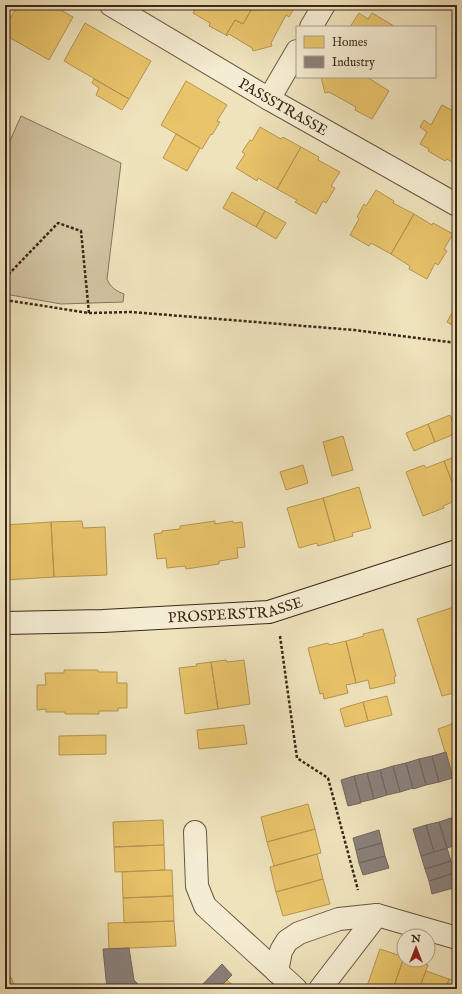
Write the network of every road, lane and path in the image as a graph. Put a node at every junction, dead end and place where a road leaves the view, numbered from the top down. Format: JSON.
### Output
{"nodes":[{"id":1,"x":111,"y":5,"type":"edge"},
{"id":2,"x":324,"y":5,"type":"edge"},
{"id":3,"x":312,"y":26,"type":"edge"},
{"id":4,"x":296,"y":53,"type":"edge"},
{"id":5,"x":269,"y":99,"type":"junction"},
{"id":6,"x":457,"y":205,"type":"edge"},
{"id":7,"x":5,"y":278,"type":"edge"},
{"id":8,"x":5,"y":300,"type":"edge"},
{"id":9,"x":89,"y":313,"type":"junction"},
{"id":10,"x":457,"y":343,"type":"edge"},
{"id":11,"x":457,"y":551,"type":"edge"},
{"id":12,"x":276,"y":610,"type":"junction"},
{"id":13,"x":5,"y":623,"type":"edge"},
{"id":14,"x":195,"y":832,"type":"dead end"},
{"id":15,"x":377,"y":915,"type":"junction"},
{"id":16,"x":457,"y":938,"type":"edge"},
{"id":17,"x":277,"y":972,"type":"junction"},
{"id":18,"x":296,"y":989,"type":"edge"},
{"id":19,"x":320,"y":989,"type":"edge"}],
"edges":[{"from":1,"to":5,"type":"street","name":"PASSSTRASSE"},
{"from":2,"to":3,"type":"street"},
{"from":4,"to":5,"type":"street"},
{"from":5,"to":6,"type":"street","name":"PASSSTRASSE"},
{"from":7,"to":9,"type":"path"},
{"from":8,"to":9,"type":"path"},
{"from":9,"to":10,"type":"path"},
{"from":11,"to":12,"type":"street","name":"PROSPERSTRASSE"},
{"from":12,"to":13,"type":"street","name":"PROSPERSTRASSE"},
{"from":12,"to":15,"type":"path"},
{"from":14,"to":17,"type":"street"},
{"from":15,"to":16,"type":"street"},
{"from":15,"to":17,"type":"street"},
{"from":15,"to":19,"type":"street"},
{"from":17,"to":18,"type":"street"}]}
